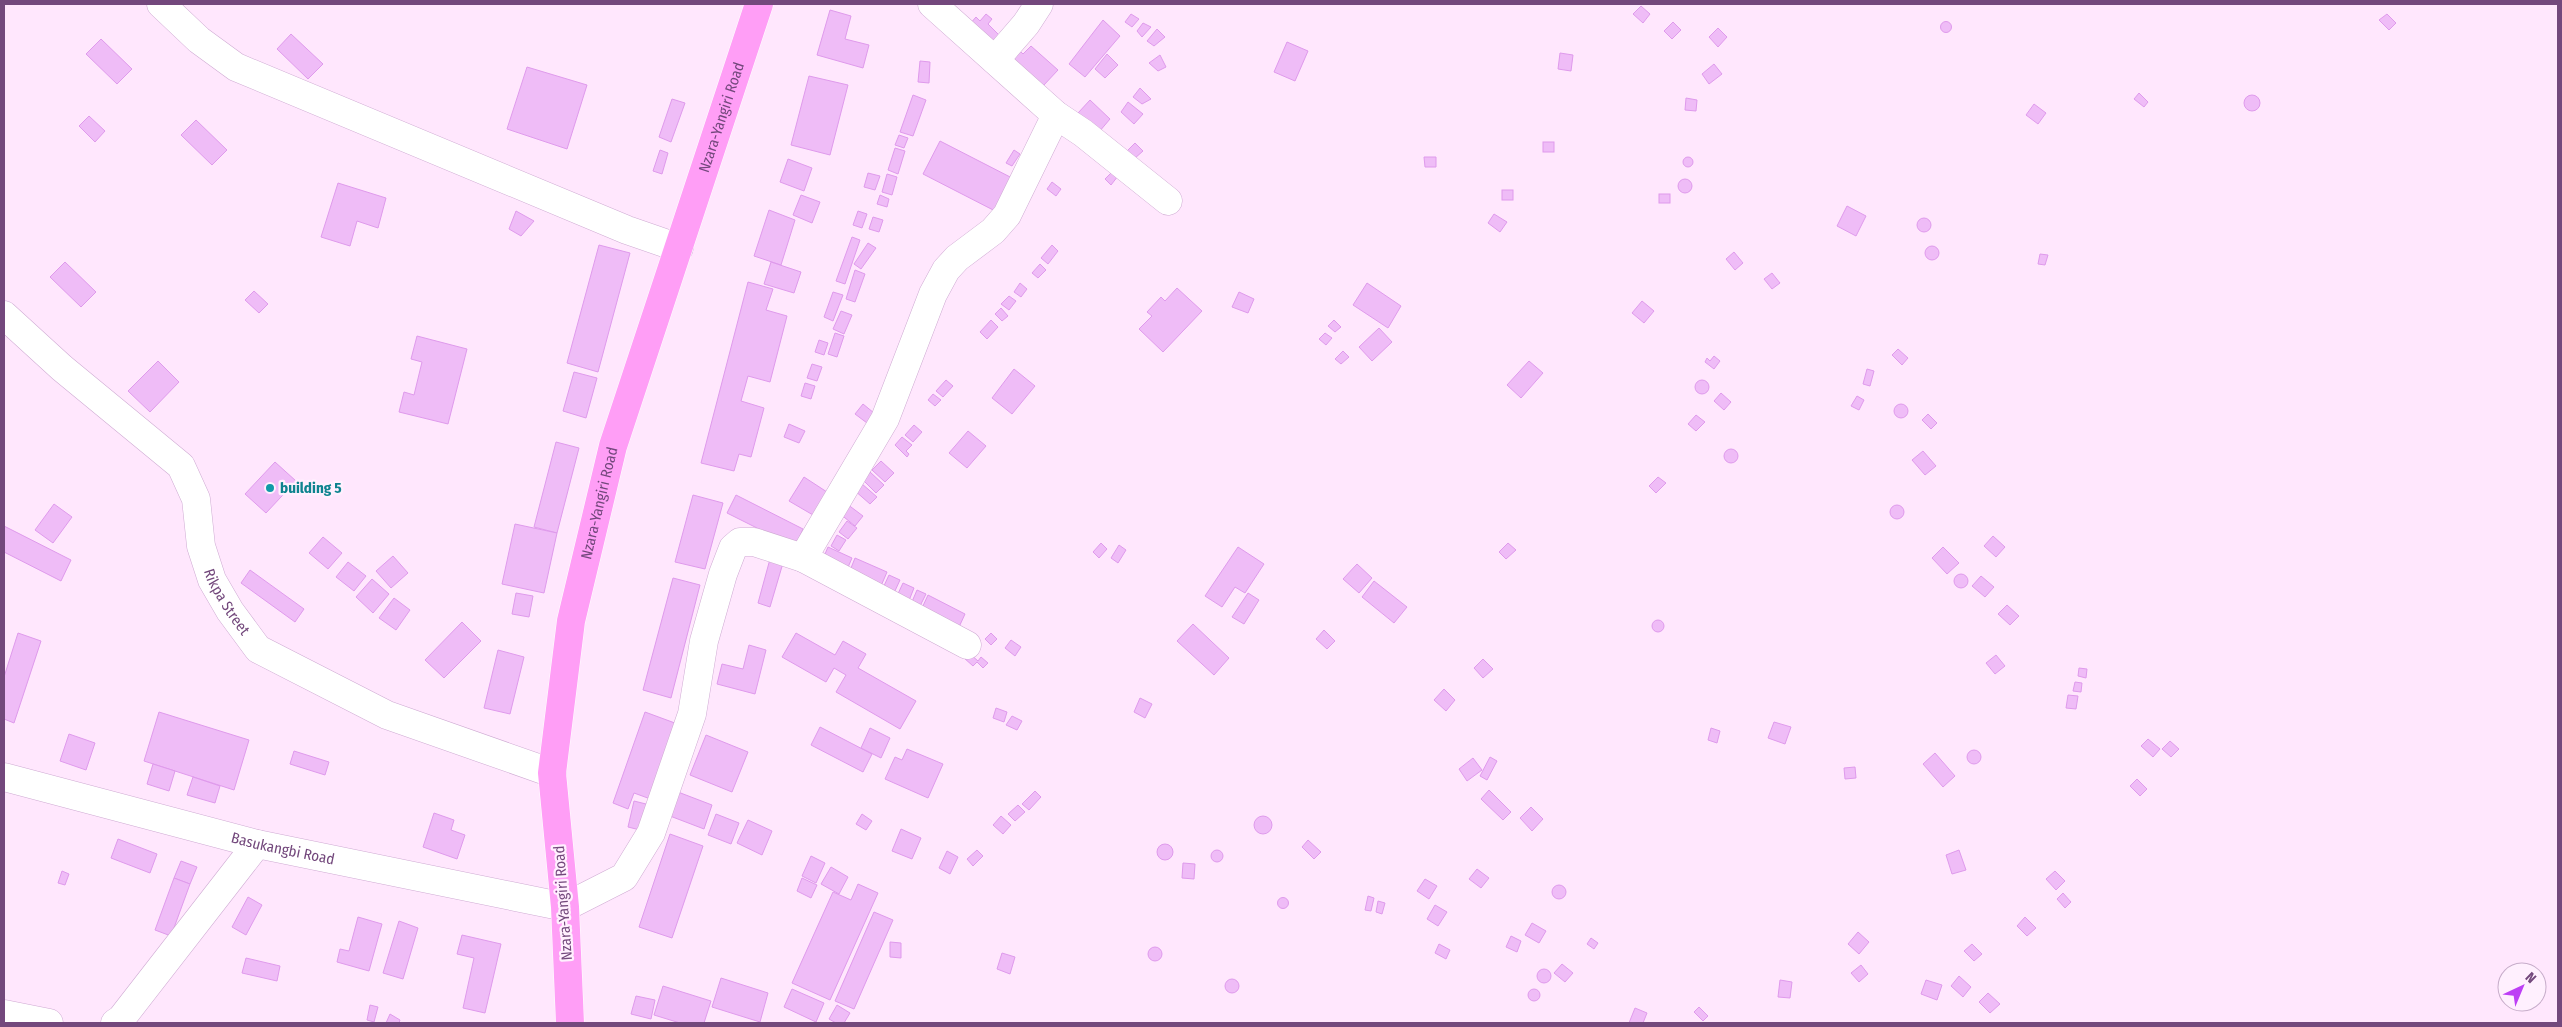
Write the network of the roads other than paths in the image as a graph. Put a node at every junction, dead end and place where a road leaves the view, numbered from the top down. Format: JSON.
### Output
{"nodes":[{"id":1,"x":161,"y":4,"type":"edge"},
{"id":2,"x":759,"y":4,"type":"edge"},
{"id":3,"x":932,"y":4,"type":"edge"},
{"id":4,"x":1039,"y":4,"type":"edge"},
{"id":5,"x":996,"y":60,"type":"junction"},
{"id":6,"x":1056,"y":116,"type":"junction"},
{"id":7,"x":1168,"y":201,"type":"dead end"},
{"id":8,"x":679,"y":248,"type":"junction"},
{"id":9,"x":4,"y":315,"type":"edge"},
{"id":10,"x":803,"y":558,"type":"junction"},
{"id":11,"x":967,"y":645,"type":"dead end"},
{"id":12,"x":552,"y":773,"type":"junction"},
{"id":13,"x":4,"y":777,"type":"edge"},
{"id":14,"x":256,"y":844,"type":"junction"},
{"id":15,"x":565,"y":907,"type":"junction"},
{"id":16,"x":4,"y":1014,"type":"edge"},
{"id":17,"x":48,"y":1023,"type":"edge"},
{"id":18,"x":115,"y":1023,"type":"edge"},
{"id":19,"x":570,"y":1023,"type":"edge"}],
"edges":[{"from":1,"to":8,"type":"street"},
{"from":2,"to":8,"type":"main road","name":"Nzara-Yangiri Road"},
{"from":3,"to":5,"type":"street"},
{"from":4,"to":5,"type":"street"},
{"from":5,"to":6,"type":"street"},
{"from":6,"to":7,"type":"street"},
{"from":6,"to":10,"type":"street"},
{"from":8,"to":12,"type":"main road","name":"Nzara-Yangiri Road"},
{"from":9,"to":12,"type":"street","name":"Rikpa Street"},
{"from":10,"to":11,"type":"street"},
{"from":10,"to":15,"type":"street"},
{"from":12,"to":15,"type":"main road","name":"Nzara-Yangiri Road"},
{"from":13,"to":14,"type":"street","name":"Basukangbi Road"},
{"from":14,"to":15,"type":"street","name":"Basukangbi Road"},
{"from":14,"to":18,"type":"street"},
{"from":15,"to":19,"type":"main road","name":"Nzara-Yangiri Road"},
{"from":16,"to":17,"type":"street"}]}
